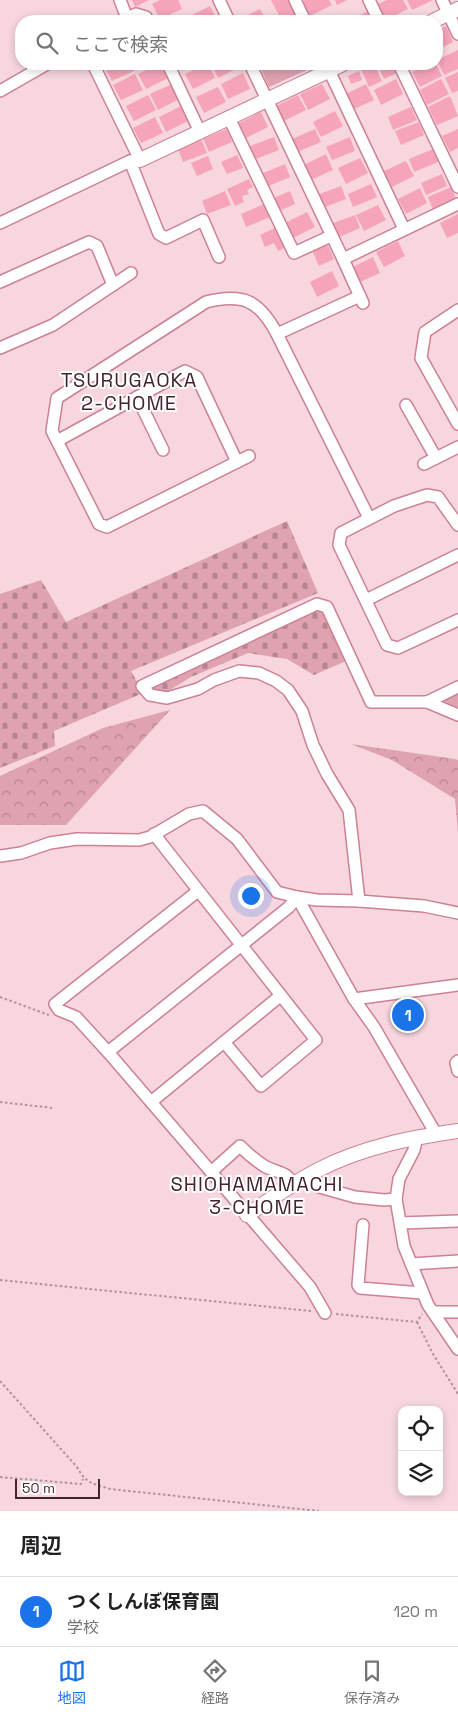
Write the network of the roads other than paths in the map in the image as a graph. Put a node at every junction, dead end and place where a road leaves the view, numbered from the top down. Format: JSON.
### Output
{"nodes":[{"id":1,"x":120,"y":0,"type":"edge"},
{"id":2,"x":219,"y":0,"type":"edge"},
{"id":3,"x":295,"y":0,"type":"edge"},
{"id":4,"x":368,"y":0,"type":"edge"},
{"id":5,"x":442,"y":0,"type":"edge"},
{"id":6,"x":453,"y":12,"type":"edge"},
{"id":7,"x":123,"y":15,"type":"edge"},
{"id":8,"x":227,"y":15,"type":"edge"},
{"id":9,"x":302,"y":15,"type":"edge"},
{"id":10,"x":376,"y":15,"type":"edge"},
{"id":11,"x":458,"y":34,"type":"edge"},
{"id":12,"x":37,"y":70,"type":"edge"},
{"id":13,"x":96,"y":70,"type":"edge"},
{"id":14,"x":171,"y":70,"type":"edge"},
{"id":15,"x":253,"y":70,"type":"edge"},
{"id":16,"x":322,"y":70,"type":"edge"},
{"id":17,"x":328,"y":70,"type":"edge"},
{"id":18,"x":402,"y":70,"type":"edge"},
{"id":19,"x":0,"y":91,"type":"edge"},
{"id":20,"x":267,"y":100,"type":"junction"},
{"id":21,"x":229,"y":118,"type":"junction"},
{"id":22,"x":200,"y":132,"type":"junction"},
{"id":23,"x":135,"y":160,"type":"junction"},
{"id":24,"x":458,"y":187,"type":"edge"},
{"id":25,"x":458,"y":204,"type":"edge"},
{"id":26,"x":0,"y":223,"type":"edge"},
{"id":27,"x":404,"y":229,"type":"junction"},
{"id":28,"x":331,"y":236,"type":"junction"},
{"id":29,"x":220,"y":257,"type":"dead end"},
{"id":30,"x":343,"y":259,"type":"junction"},
{"id":31,"x":131,"y":273,"type":"dead end"},
{"id":32,"x":0,"y":282,"type":"edge"},
{"id":33,"x":114,"y":285,"type":"junction"},
{"id":34,"x":458,"y":310,"type":"edge"},
{"id":35,"x":278,"y":334,"type":"junction"},
{"id":36,"x":0,"y":348,"type":"edge"},
{"id":37,"x":137,"y":397,"type":"junction"},
{"id":38,"x":406,"y":405,"type":"dead end"},
{"id":39,"x":458,"y":424,"type":"edge"},
{"id":40,"x":57,"y":441,"type":"junction"},
{"id":41,"x":458,"y":447,"type":"edge"},
{"id":42,"x":163,"y":450,"type":"dead end"},
{"id":43,"x":249,"y":456,"type":"dead end"},
{"id":44,"x":436,"y":458,"type":"junction"},
{"id":45,"x":237,"y":462,"type":"junction"},
{"id":46,"x":424,"y":464,"type":"dead end"},
{"id":47,"x":369,"y":518,"type":"junction"},
{"id":48,"x":458,"y":525,"type":"edge"},
{"id":49,"x":458,"y":555,"type":"edge"},
{"id":50,"x":366,"y":600,"type":"junction"},
{"id":51,"x":458,"y":620,"type":"edge"},
{"id":52,"x":458,"y":687,"type":"edge"},
{"id":53,"x":427,"y":702,"type":"junction"},
{"id":54,"x":458,"y":715,"type":"edge"},
{"id":55,"x":154,"y":834,"type":"junction"},
{"id":56,"x":0,"y":856,"type":"edge"},
{"id":57,"x":198,"y":890,"type":"junction"},
{"id":58,"x":297,"y":897,"type":"junction"},
{"id":59,"x":359,"y":901,"type":"junction"},
{"id":60,"x":458,"y":913,"type":"edge"},
{"id":61,"x":240,"y":945,"type":"junction"},
{"id":62,"x":458,"y":985,"type":"edge"},
{"id":63,"x":280,"y":996,"type":"junction"},
{"id":64,"x":354,"y":999,"type":"junction"},
{"id":65,"x":224,"y":1042,"type":"junction"},
{"id":66,"x":108,"y":1052,"type":"junction"},
{"id":67,"x":458,"y":1061,"type":"edge"},
{"id":68,"x":458,"y":1071,"type":"edge"},
{"id":69,"x":151,"y":1102,"type":"junction"},
{"id":70,"x":458,"y":1131,"type":"edge"},
{"id":71,"x":436,"y":1134,"type":"junction"},
{"id":72,"x":417,"y":1137,"type":"junction"},
{"id":73,"x":211,"y":1172,"type":"junction"},
{"id":74,"x":308,"y":1175,"type":"junction"},
{"id":75,"x":293,"y":1184,"type":"junction"},
{"id":76,"x":396,"y":1199,"type":"junction"},
{"id":77,"x":247,"y":1215,"type":"junction"},
{"id":78,"x":458,"y":1221,"type":"edge"},
{"id":79,"x":401,"y":1223,"type":"junction"},
{"id":80,"x":364,"y":1225,"type":"dead end"},
{"id":81,"x":458,"y":1261,"type":"edge"},
{"id":82,"x":411,"y":1264,"type":"junction"},
{"id":83,"x":422,"y":1293,"type":"junction"},
{"id":84,"x":431,"y":1309,"type":"junction"},
{"id":85,"x":458,"y":1312,"type":"edge"},
{"id":86,"x":325,"y":1313,"type":"road end"},
{"id":87,"x":458,"y":1349,"type":"edge"}],
"edges":[{"from":1,"to":7,"type":"street"},
{"from":2,"to":8,"type":"street"},
{"from":3,"to":9,"type":"street"},
{"from":4,"to":10,"type":"street"},
{"from":5,"to":6,"type":"street"},
{"from":6,"to":11,"type":"street"},
{"from":12,"to":19,"type":"street"},
{"from":13,"to":23,"type":"street"},
{"from":14,"to":22,"type":"street"},
{"from":15,"to":20,"type":"street"},
{"from":16,"to":20,"type":"street"},
{"from":17,"to":27,"type":"street"},
{"from":18,"to":24,"type":"street"},
{"from":20,"to":21,"type":"street"},
{"from":20,"to":28,"type":"street"},
{"from":21,"to":22,"type":"street"},
{"from":21,"to":28,"type":"street"},
{"from":22,"to":23,"type":"street"},
{"from":23,"to":26,"type":"street"},
{"from":23,"to":29,"type":"street"},
{"from":25,"to":27,"type":"street"},
{"from":27,"to":30,"type":"street"},
{"from":28,"to":30,"type":"street"},
{"from":30,"to":35,"type":"street"},
{"from":31,"to":33,"type":"street"},
{"from":32,"to":33,"type":"street"},
{"from":33,"to":36,"type":"street"},
{"from":34,"to":39,"type":"street"},
{"from":35,"to":40,"type":"street"},
{"from":35,"to":47,"type":"street"},
{"from":37,"to":40,"type":"street"},
{"from":37,"to":42,"type":"street"},
{"from":37,"to":45,"type":"street"},
{"from":38,"to":44,"type":"street"},
{"from":40,"to":45,"type":"street"},
{"from":41,"to":44,"type":"street"},
{"from":43,"to":45,"type":"street"},
{"from":44,"to":46,"type":"street"},
{"from":47,"to":48,"type":"street"},
{"from":47,"to":50,"type":"street"},
{"from":49,"to":50,"type":"street"},
{"from":50,"to":51,"type":"street"},
{"from":52,"to":53,"type":"street"},
{"from":53,"to":54,"type":"street"},
{"from":53,"to":59,"type":"street"},
{"from":55,"to":56,"type":"street"},
{"from":55,"to":57,"type":"street"},
{"from":55,"to":58,"type":"street"},
{"from":57,"to":61,"type":"street"},
{"from":57,"to":66,"type":"street"},
{"from":58,"to":59,"type":"street"},
{"from":58,"to":61,"type":"street"},
{"from":58,"to":64,"type":"street"},
{"from":59,"to":60,"type":"street"},
{"from":61,"to":63,"type":"street"},
{"from":61,"to":66,"type":"street"},
{"from":62,"to":64,"type":"street"},
{"from":63,"to":65,"type":"street"},
{"from":63,"to":65,"type":"street"},
{"from":64,"to":71,"type":"street"},
{"from":65,"to":69,"type":"street"},
{"from":66,"to":69,"type":"street"},
{"from":67,"to":68,"type":"street"},
{"from":69,"to":73,"type":"street"},
{"from":70,"to":71,"type":"street"},
{"from":71,"to":72,"type":"street"},
{"from":72,"to":74,"type":"street"},
{"from":72,"to":76,"type":"street"},
{"from":73,"to":75,"type":"street"},
{"from":73,"to":77,"type":"street"},
{"from":74,"to":75,"type":"street"},
{"from":74,"to":76,"type":"street"},
{"from":75,"to":77,"type":"street"},
{"from":76,"to":79,"type":"street"},
{"from":77,"to":86,"type":"street"},
{"from":78,"to":79,"type":"street"},
{"from":79,"to":82,"type":"street"},
{"from":80,"to":83,"type":"street"},
{"from":81,"to":82,"type":"street"},
{"from":82,"to":83,"type":"street"},
{"from":83,"to":84,"type":"street"},
{"from":84,"to":85,"type":"street"},
{"from":84,"to":87,"type":"street"}]}
